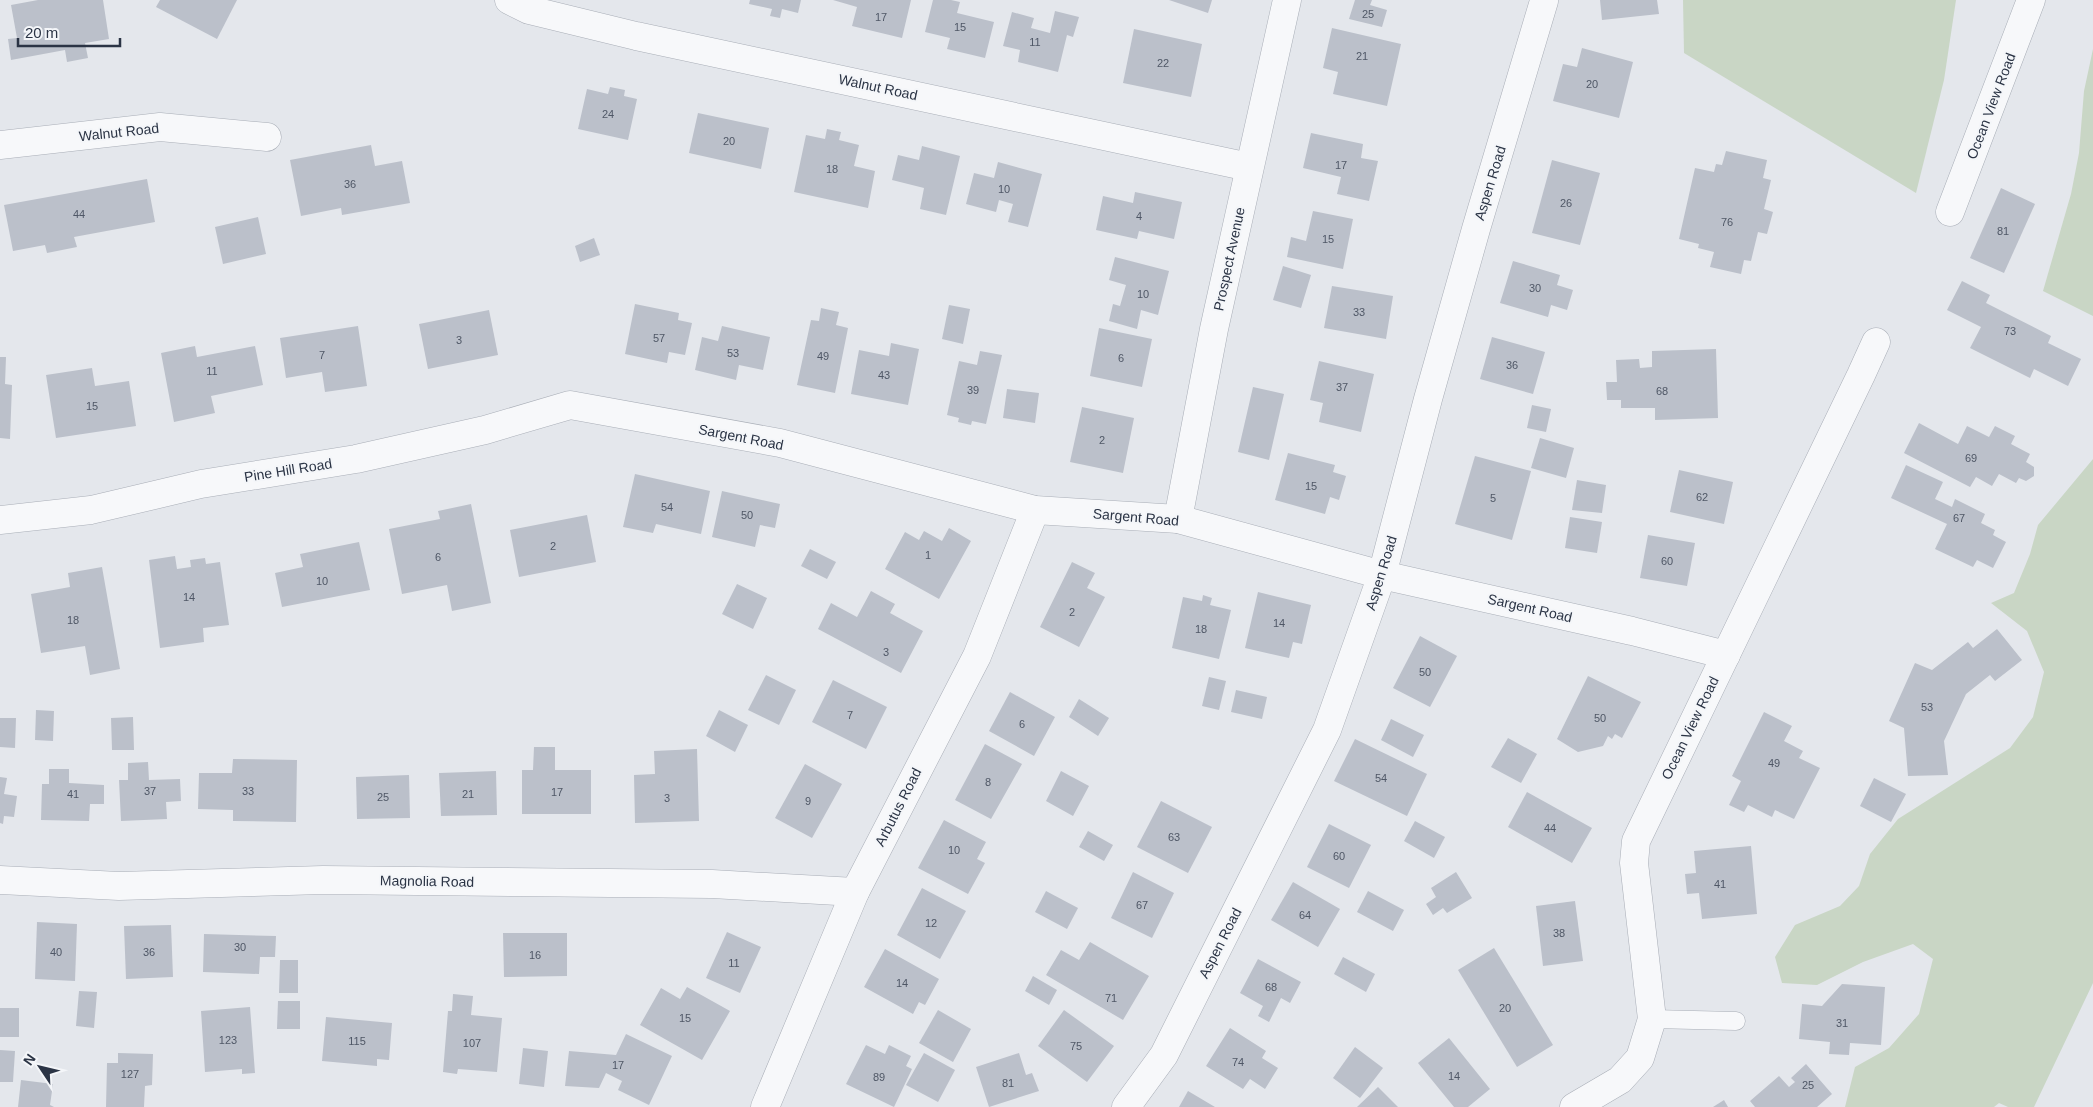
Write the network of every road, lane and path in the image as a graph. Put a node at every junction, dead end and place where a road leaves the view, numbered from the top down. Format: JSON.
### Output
{"nodes":[{"id":1,"x":509,"y":0,"type":"edge"},
{"id":2,"x":1287,"y":0,"type":"edge"},
{"id":3,"x":2031,"y":0,"type":"edge"},
{"id":4,"x":1544,"y":1,"type":"dead end"},
{"id":5,"x":267,"y":137,"type":"dead end"},
{"id":6,"x":0,"y":145,"type":"edge"},
{"id":7,"x":1249,"y":166,"type":"junction"},
{"id":8,"x":1950,"y":212,"type":"dead end"},
{"id":9,"x":1876,"y":342,"type":"dead end"},
{"id":10,"x":572,"y":406,"type":"joint"},
{"id":11,"x":1035,"y":510,"type":"junction"},
{"id":12,"x":1178,"y":519,"type":"junction"},
{"id":13,"x":0,"y":520,"type":"edge"},
{"id":14,"x":1382,"y":575,"type":"junction"},
{"id":15,"x":1726,"y":655,"type":"junction"},
{"id":16,"x":0,"y":880,"type":"edge"},
{"id":17,"x":855,"y":892,"type":"junction"},
{"id":18,"x":1652,"y":1019,"type":"junction"},
{"id":19,"x":1736,"y":1020,"type":"dead end"},
{"id":20,"x":765,"y":1107,"type":"edge"},
{"id":21,"x":1126,"y":1107,"type":"edge"},
{"id":22,"x":1574,"y":1107,"type":"edge"}],
"edges":[{"from":1,"to":7,"type":"street","name":"Walnut Road"},
{"from":2,"to":7,"type":"street","name":"Prospect Avenue"},
{"from":3,"to":8,"type":"street","name":"Ocean View Road"},
{"from":4,"to":14,"type":"street","name":"Aspen Road"},
{"from":5,"to":6,"type":"street","name":"Walnut Road"},
{"from":7,"to":12,"type":"street","name":"Prospect Avenue"},
{"from":9,"to":15,"type":"street","name":"Ocean View Road"},
{"from":10,"to":11,"type":"street","name":"Sargent Road"},
{"from":10,"to":13,"type":"street","name":"Pine Hill Road"},
{"from":11,"to":12,"type":"street","name":"Sargent Road"},
{"from":11,"to":17,"type":"street","name":"Arbutus Road"},
{"from":12,"to":14,"type":"street","name":"Sargent Road"},
{"from":14,"to":15,"type":"street","name":"Sargent Road"},
{"from":14,"to":21,"type":"street","name":"Aspen Road"},
{"from":15,"to":18,"type":"street","name":"Ocean View Road"},
{"from":16,"to":17,"type":"street","name":"Magnolia Road"},
{"from":17,"to":20,"type":"street","name":"Arbutus Road"},
{"from":18,"to":19,"type":"lane"},
{"from":18,"to":22,"type":"street","name":"Ocean View Road"}]}
